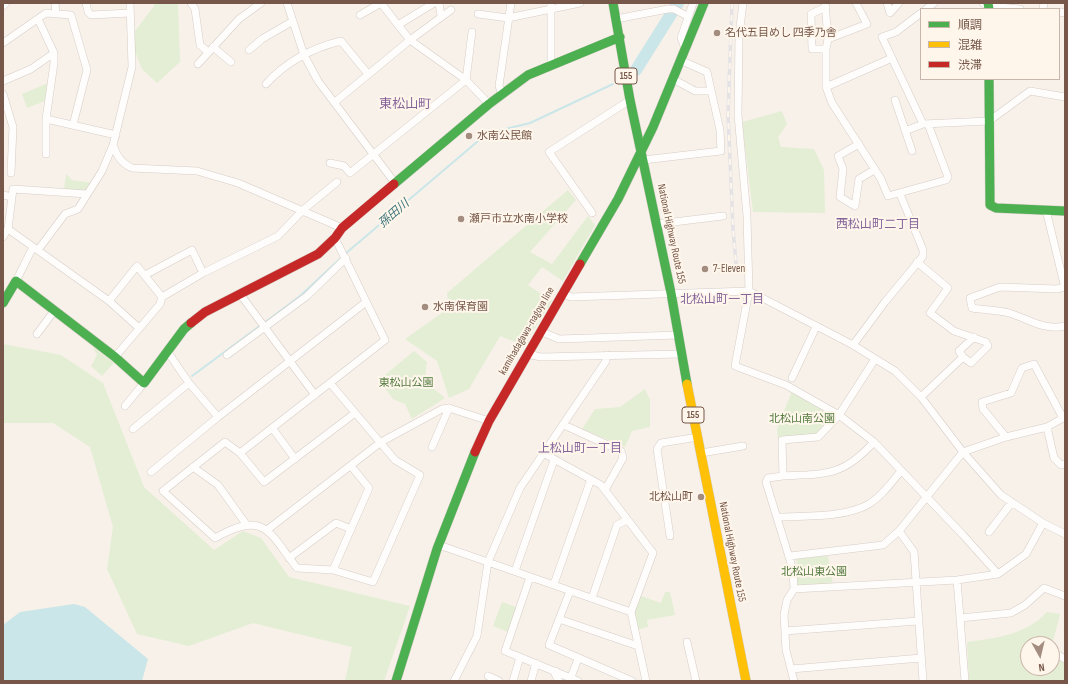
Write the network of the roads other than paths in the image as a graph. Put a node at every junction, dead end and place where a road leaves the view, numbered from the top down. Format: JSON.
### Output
{"nodes":[{"id":1,"x":6,"y":3,"type":"edge"},
{"id":2,"x":55,"y":3,"type":"edge"},
{"id":3,"x":86,"y":3,"type":"edge"},
{"id":4,"x":130,"y":3,"type":"edge"},
{"id":5,"x":191,"y":3,"type":"edge"},
{"id":6,"x":261,"y":3,"type":"edge"},
{"id":7,"x":287,"y":3,"type":"edge"},
{"id":8,"x":381,"y":3,"type":"edge"},
{"id":9,"x":434,"y":3,"type":"edge"},
{"id":10,"x":439,"y":3,"type":"edge"},
{"id":11,"x":511,"y":3,"type":"edge"},
{"id":12,"x":580,"y":3,"type":"edge"},
{"id":13,"x":613,"y":3,"type":"edge"},
{"id":14,"x":693,"y":3,"type":"edge"},
{"id":15,"x":704,"y":3,"type":"edge"},
{"id":16,"x":743,"y":3,"type":"edge"},
{"id":17,"x":748,"y":3,"type":"edge"},
{"id":18,"x":856,"y":3,"type":"edge"},
{"id":19,"x":887,"y":3,"type":"edge"},
{"id":20,"x":899,"y":3,"type":"edge"},
{"id":21,"x":825,"y":5,"type":"edge"},
{"id":22,"x":987,"y":5,"type":"edge"},
{"id":23,"x":3,"y":6,"type":"edge"},
{"id":24,"x":550,"y":6,"type":"edge"},
{"id":25,"x":1012,"y":8,"type":"edge"},
{"id":26,"x":451,"y":10,"type":"dead end"},
{"id":27,"x":130,"y":13,"type":"junction"},
{"id":28,"x":56,"y":14,"type":"junction"},
{"id":29,"x":478,"y":14,"type":"dead end"},
{"id":30,"x":920,"y":14,"type":"edge"},
{"id":31,"x":360,"y":15,"type":"dead end"},
{"id":32,"x":441,"y":16,"type":"junction"},
{"id":33,"x":688,"y":16,"type":"junction"},
{"id":34,"x":508,"y":18,"type":"junction"},
{"id":35,"x":38,"y":19,"type":"junction"},
{"id":36,"x":616,"y":19,"type":"junction"},
{"id":37,"x":293,"y":21,"type":"junction"},
{"id":38,"x":398,"y":25,"type":"junction"},
{"id":39,"x":472,"y":32,"type":"dead end"},
{"id":40,"x":739,"y":35,"type":"junction"},
{"id":41,"x":620,"y":37,"type":"junction"},
{"id":42,"x":828,"y":39,"type":"junction"},
{"id":43,"x":410,"y":40,"type":"junction"},
{"id":44,"x":3,"y":43,"type":"edge"},
{"id":45,"x":685,"y":48,"type":"junction"},
{"id":46,"x":211,"y":49,"type":"junction"},
{"id":47,"x":826,"y":49,"type":"junction"},
{"id":48,"x":249,"y":50,"type":"dead end"},
{"id":49,"x":54,"y":53,"type":"junction"},
{"id":50,"x":304,"y":55,"type":"junction"},
{"id":51,"x":892,"y":58,"type":"junction"},
{"id":52,"x":680,"y":60,"type":"junction"},
{"id":53,"x":231,"y":62,"type":"dead end"},
{"id":54,"x":198,"y":64,"type":"dead end"},
{"id":55,"x":551,"y":65,"type":"junction"},
{"id":56,"x":368,"y":74,"type":"junction"},
{"id":57,"x":673,"y":79,"type":"junction"},
{"id":58,"x":466,"y":80,"type":"junction"},
{"id":59,"x":988,"y":80,"type":"edge"},
{"id":60,"x":3,"y":81,"type":"edge"},
{"id":61,"x":266,"y":84,"type":"dead end"},
{"id":62,"x":826,"y":87,"type":"junction"},
{"id":63,"x":710,"y":92,"type":"junction"},
{"id":64,"x":3,"y":94,"type":"edge"},
{"id":65,"x":502,"y":94,"type":"junction"},
{"id":66,"x":1065,"y":97,"type":"edge"},
{"id":67,"x":630,"y":100,"type":"junction"},
{"id":68,"x":895,"y":100,"type":"dead end"},
{"id":69,"x":335,"y":102,"type":"junction"},
{"id":70,"x":489,"y":104,"type":"junction"},
{"id":71,"x":46,"y":119,"type":"junction"},
{"id":72,"x":988,"y":121,"type":"junction"},
{"id":73,"x":926,"y":124,"type":"junction"},
{"id":74,"x":73,"y":125,"type":"junction"},
{"id":75,"x":905,"y":131,"type":"junction"},
{"id":76,"x":116,"y":135,"type":"junction"},
{"id":77,"x":859,"y":144,"type":"junction"},
{"id":78,"x":113,"y":145,"type":"junction"},
{"id":79,"x":640,"y":150,"type":"junction"},
{"id":80,"x":912,"y":151,"type":"dead end"},
{"id":81,"x":46,"y":154,"type":"dead end"},
{"id":82,"x":373,"y":155,"type":"junction"},
{"id":83,"x":643,"y":160,"type":"junction"},
{"id":84,"x":330,"y":163,"type":"dead end"},
{"id":85,"x":874,"y":170,"type":"junction"},
{"id":86,"x":10,"y":173,"type":"dead end"},
{"id":87,"x":338,"y":182,"type":"dead end"},
{"id":88,"x":395,"y":183,"type":"junction"},
{"id":89,"x":87,"y":194,"type":"junction"},
{"id":90,"x":900,"y":194,"type":"junction"},
{"id":91,"x":3,"y":195,"type":"edge"},
{"id":92,"x":12,"y":197,"type":"junction"},
{"id":93,"x":303,"y":210,"type":"junction"},
{"id":94,"x":1046,"y":210,"type":"junction"},
{"id":95,"x":1065,"y":211,"type":"edge"},
{"id":96,"x":592,"y":213,"type":"dead end"},
{"id":97,"x":723,"y":216,"type":"dead end"},
{"id":98,"x":657,"y":224,"type":"junction"},
{"id":99,"x":342,"y":228,"type":"junction"},
{"id":100,"x":8,"y":229,"type":"junction"},
{"id":101,"x":3,"y":237,"type":"edge"},
{"id":102,"x":335,"y":238,"type":"junction"},
{"id":103,"x":35,"y":249,"type":"junction"},
{"id":104,"x":345,"y":256,"type":"junction"},
{"id":105,"x":917,"y":262,"type":"junction"},
{"id":106,"x":203,"y":273,"type":"junction"},
{"id":107,"x":145,"y":275,"type":"junction"},
{"id":108,"x":16,"y":281,"type":"junction"},
{"id":109,"x":1065,"y":287,"type":"edge"},
{"id":110,"x":749,"y":291,"type":"junction"},
{"id":111,"x":671,"y":293,"type":"junction"},
{"id":112,"x":240,"y":294,"type":"junction"},
{"id":113,"x":562,"y":294,"type":"junction"},
{"id":114,"x":162,"y":297,"type":"junction"},
{"id":115,"x":109,"y":301,"type":"junction"},
{"id":116,"x":366,"y":302,"type":"junction"},
{"id":117,"x":3,"y":303,"type":"edge"},
{"id":118,"x":54,"y":311,"type":"junction"},
{"id":119,"x":263,"y":325,"type":"junction"},
{"id":120,"x":1065,"y":326,"type":"edge"},
{"id":121,"x":816,"y":327,"type":"junction"},
{"id":122,"x":139,"y":328,"type":"junction"},
{"id":123,"x":540,"y":331,"type":"junction"},
{"id":124,"x":37,"y":334,"type":"dead end"},
{"id":125,"x":678,"y":334,"type":"junction"},
{"id":126,"x":974,"y":337,"type":"junction"},
{"id":127,"x":853,"y":345,"type":"junction"},
{"id":128,"x":167,"y":351,"type":"junction"},
{"id":129,"x":527,"y":354,"type":"junction"},
{"id":130,"x":681,"y":354,"type":"junction"},
{"id":131,"x":227,"y":355,"type":"dead end"},
{"id":132,"x":607,"y":355,"type":"junction"},
{"id":133,"x":115,"y":357,"type":"junction"},
{"id":134,"x":962,"y":358,"type":"junction"},
{"id":135,"x":875,"y":359,"type":"junction"},
{"id":136,"x":289,"y":362,"type":"junction"},
{"id":137,"x":792,"y":378,"type":"dead end"},
{"id":138,"x":144,"y":383,"type":"junction"},
{"id":139,"x":189,"y":383,"type":"junction"},
{"id":140,"x":330,"y":383,"type":"junction"},
{"id":141,"x":315,"y":395,"type":"junction"},
{"id":142,"x":921,"y":397,"type":"junction"},
{"id":143,"x":125,"y":406,"type":"dead end"},
{"id":144,"x":449,"y":408,"type":"junction"},
{"id":145,"x":355,"y":412,"type":"junction"},
{"id":146,"x":840,"y":415,"type":"junction"},
{"id":147,"x":218,"y":417,"type":"junction"},
{"id":148,"x":1064,"y":418,"type":"edge"},
{"id":149,"x":489,"y":421,"type":"junction"},
{"id":150,"x":564,"y":425,"type":"junction"},
{"id":151,"x":1047,"y":427,"type":"junction"},
{"id":152,"x":274,"y":428,"type":"junction"},
{"id":153,"x":133,"y":429,"type":"dead end"},
{"id":154,"x":698,"y":437,"type":"junction"},
{"id":155,"x":1006,"y":437,"type":"junction"},
{"id":156,"x":381,"y":442,"type":"junction"},
{"id":157,"x":874,"y":442,"type":"junction"},
{"id":158,"x":743,"y":446,"type":"dead end"},
{"id":159,"x":432,"y":447,"type":"dead end"},
{"id":160,"x":964,"y":452,"type":"junction"},
{"id":161,"x":240,"y":453,"type":"junction"},
{"id":162,"x":543,"y":453,"type":"junction"},
{"id":163,"x":701,"y":454,"type":"junction"},
{"id":164,"x":295,"y":459,"type":"junction"},
{"id":165,"x":554,"y":460,"type":"junction"},
{"id":166,"x":1065,"y":464,"type":"edge"},
{"id":167,"x":351,"y":466,"type":"junction"},
{"id":168,"x":193,"y":467,"type":"junction"},
{"id":169,"x":901,"y":471,"type":"junction"},
{"id":170,"x":151,"y":472,"type":"dead end"},
{"id":171,"x":783,"y":476,"type":"junction"},
{"id":172,"x":591,"y":480,"type":"junction"},
{"id":173,"x":605,"y":490,"type":"junction"},
{"id":174,"x":927,"y":497,"type":"junction"},
{"id":175,"x":1012,"y":502,"type":"junction"},
{"id":176,"x":777,"y":517,"type":"junction"},
{"id":177,"x":627,"y":520,"type":"junction"},
{"id":178,"x":1043,"y":523,"type":"junction"},
{"id":179,"x":246,"y":524,"type":"junction"},
{"id":180,"x":351,"y":529,"type":"junction"},
{"id":181,"x":267,"y":530,"type":"junction"},
{"id":182,"x":898,"y":532,"type":"junction"},
{"id":183,"x":989,"y":532,"type":"dead end"},
{"id":184,"x":1065,"y":534,"type":"edge"},
{"id":185,"x":670,"y":536,"type":"dead end"},
{"id":186,"x":439,"y":545,"type":"junction"},
{"id":187,"x":790,"y":556,"type":"junction"},
{"id":188,"x":289,"y":558,"type":"junction"},
{"id":189,"x":488,"y":562,"type":"junction"},
{"id":190,"x":333,"y":570,"type":"junction"},
{"id":191,"x":515,"y":571,"type":"junction"},
{"id":192,"x":998,"y":574,"type":"junction"},
{"id":193,"x":530,"y":577,"type":"junction"},
{"id":194,"x":957,"y":580,"type":"junction"},
{"id":195,"x":917,"y":582,"type":"junction"},
{"id":196,"x":554,"y":584,"type":"junction"},
{"id":197,"x":794,"y":589,"type":"junction"},
{"id":198,"x":570,"y":591,"type":"junction"},
{"id":199,"x":1065,"y":596,"type":"edge"},
{"id":200,"x":592,"y":598,"type":"junction"},
{"id":201,"x":631,"y":612,"type":"junction"},
{"id":202,"x":960,"y":618,"type":"junction"},
{"id":203,"x":559,"y":619,"type":"junction"},
{"id":204,"x":918,"y":621,"type":"junction"},
{"id":205,"x":785,"y":631,"type":"junction"},
{"id":206,"x":687,"y":642,"type":"dead end"},
{"id":207,"x":638,"y":646,"type":"junction"},
{"id":208,"x":520,"y":657,"type":"junction"},
{"id":209,"x":921,"y":658,"type":"junction"},
{"id":210,"x":578,"y":659,"type":"junction"},
{"id":211,"x":536,"y":663,"type":"junction"},
{"id":212,"x":791,"y":669,"type":"junction"},
{"id":213,"x":556,"y":671,"type":"junction"},
{"id":214,"x":488,"y":676,"type":"dead end"},
{"id":215,"x":571,"y":677,"type":"junction"},
{"id":216,"x":396,"y":681,"type":"edge"},
{"id":217,"x":454,"y":681,"type":"edge"},
{"id":218,"x":499,"y":681,"type":"edge"},
{"id":219,"x":513,"y":681,"type":"edge"},
{"id":220,"x":531,"y":681,"type":"edge"},
{"id":221,"x":560,"y":681,"type":"edge"},
{"id":222,"x":578,"y":681,"type":"edge"},
{"id":223,"x":632,"y":681,"type":"edge"},
{"id":224,"x":646,"y":681,"type":"edge"},
{"id":225,"x":696,"y":681,"type":"edge"},
{"id":226,"x":746,"y":681,"type":"edge"},
{"id":227,"x":794,"y":681,"type":"edge"},
{"id":228,"x":923,"y":681,"type":"edge"},
{"id":229,"x":965,"y":681,"type":"edge"}],
"edges":[{"from":1,"to":23,"type":"street"},
{"from":2,"to":28,"type":"street"},
{"from":3,"to":27,"type":"street"},
{"from":4,"to":27,"type":"street"},
{"from":5,"to":46,"type":"street"},
{"from":6,"to":46,"type":"street"},
{"from":7,"to":37,"type":"street"},
{"from":8,"to":31,"type":"street"},
{"from":8,"to":38,"type":"street"},
{"from":9,"to":38,"type":"street"},
{"from":10,"to":32,"type":"street"},
{"from":11,"to":34,"type":"street"},
{"from":12,"to":24,"type":"street"},
{"from":13,"to":36,"type":"main road","name":"National Highway Route 155","number":"155"},
{"from":14,"to":33,"type":"street"},
{"from":15,"to":45,"type":"main road","name":"kamihadagawa-nagoya line"},
{"from":16,"to":40,"type":"street"},
{"from":17,"to":40,"type":"street"},
{"from":18,"to":42,"type":"street"},
{"from":19,"to":20,"type":"street"},
{"from":21,"to":42,"type":"street"},
{"from":21,"to":47,"type":"street"},
{"from":22,"to":25,"type":"street"},
{"from":24,"to":34,"type":"street"},
{"from":24,"to":55,"type":"street"},
{"from":26,"to":32,"type":"street"},
{"from":27,"to":76,"type":"street"},
{"from":28,"to":35,"type":"street"},
{"from":28,"to":74,"type":"street"},
{"from":29,"to":34,"type":"street"},
{"from":30,"to":51,"type":"street"},
{"from":32,"to":43,"type":"street"},
{"from":33,"to":36,"type":"street"},
{"from":33,"to":45,"type":"street"},
{"from":34,"to":65,"type":"street"},
{"from":35,"to":44,"type":"street"},
{"from":35,"to":49,"type":"street"},
{"from":36,"to":41,"type":"main road","name":"National Highway Route 155","number":"155"},
{"from":37,"to":48,"type":"street"},
{"from":37,"to":50,"type":"street"},
{"from":38,"to":43,"type":"street"},
{"from":39,"to":58,"type":"street"},
{"from":40,"to":110,"type":"street"},
{"from":41,"to":55,"type":"main road"},
{"from":41,"to":67,"type":"main road","name":"National Highway Route 155","number":"155"},
{"from":42,"to":47,"type":"street"},
{"from":43,"to":56,"type":"street"},
{"from":43,"to":58,"type":"street"},
{"from":45,"to":52,"type":"main road","name":"kamihadagawa-nagoya line"},
{"from":46,"to":53,"type":"street"},
{"from":46,"to":54,"type":"street"},
{"from":47,"to":62,"type":"street"},
{"from":49,"to":60,"type":"street"},
{"from":49,"to":71,"type":"street"},
{"from":50,"to":56,"type":"street"},
{"from":50,"to":61,"type":"street"},
{"from":50,"to":69,"type":"street"},
{"from":51,"to":62,"type":"street"},
{"from":51,"to":73,"type":"street"},
{"from":52,"to":57,"type":"main road","name":"kamihadagawa-nagoya line"},
{"from":52,"to":63,"type":"street"},
{"from":55,"to":65,"type":"main road"},
{"from":56,"to":69,"type":"street"},
{"from":57,"to":63,"type":"street"},
{"from":57,"to":79,"type":"main road","name":"kamihadagawa-nagoya line"},
{"from":58,"to":70,"type":"street"},
{"from":58,"to":82,"type":"street"},
{"from":59,"to":72,"type":"main road"},
{"from":62,"to":77,"type":"street"},
{"from":63,"to":83,"type":"street"},
{"from":64,"to":86,"type":"street"},
{"from":65,"to":70,"type":"main road"},
{"from":66,"to":72,"type":"street"},
{"from":67,"to":79,"type":"main road","name":"National Highway Route 155","number":"155"},
{"from":67,"to":96,"type":"street"},
{"from":68,"to":75,"type":"street"},
{"from":69,"to":82,"type":"street"},
{"from":70,"to":88,"type":"main road"},
{"from":71,"to":74,"type":"street"},
{"from":71,"to":81,"type":"street"},
{"from":72,"to":73,"type":"street"},
{"from":72,"to":94,"type":"main road"},
{"from":73,"to":75,"type":"street"},
{"from":73,"to":90,"type":"street"},
{"from":74,"to":76,"type":"street"},
{"from":75,"to":80,"type":"street"},
{"from":76,"to":78,"type":"street"},
{"from":77,"to":85,"type":"street"},
{"from":77,"to":85,"type":"street"},
{"from":78,"to":89,"type":"street"},
{"from":78,"to":93,"type":"street"},
{"from":79,"to":83,"type":"main road","name":"National Highway Route 155","number":"155"},
{"from":79,"to":113,"type":"main road","name":"kamihadagawa-nagoya line"},
{"from":82,"to":84,"type":"street"},
{"from":82,"to":88,"type":"street"},
{"from":83,"to":98,"type":"main road","name":"National Highway Route 155","number":"155"},
{"from":85,"to":90,"type":"street"},
{"from":87,"to":93,"type":"street"},
{"from":88,"to":99,"type":"main road"},
{"from":89,"to":92,"type":"street"},
{"from":89,"to":103,"type":"street"},
{"from":90,"to":105,"type":"street"},
{"from":91,"to":92,"type":"street"},
{"from":92,"to":100,"type":"street"},
{"from":93,"to":99,"type":"street"},
{"from":93,"to":106,"type":"street"},
{"from":94,"to":95,"type":"main road"},
{"from":94,"to":109,"type":"street"},
{"from":97,"to":98,"type":"street"},
{"from":98,"to":111,"type":"main road","name":"National Highway Route 155","number":"155"},
{"from":99,"to":102,"type":"main road"},
{"from":100,"to":101,"type":"street"},
{"from":100,"to":103,"type":"street"},
{"from":102,"to":104,"type":"street"},
{"from":102,"to":112,"type":"main road"},
{"from":103,"to":108,"type":"street"},
{"from":103,"to":115,"type":"street"},
{"from":104,"to":116,"type":"street"},
{"from":104,"to":119,"type":"street"},
{"from":105,"to":126,"type":"street"},
{"from":105,"to":127,"type":"street"},
{"from":106,"to":107,"type":"street"},
{"from":106,"to":114,"type":"street"},
{"from":107,"to":114,"type":"street"},
{"from":107,"to":115,"type":"street"},
{"from":108,"to":117,"type":"main road"},
{"from":108,"to":118,"type":"main road"},
{"from":109,"to":120,"type":"street"},
{"from":110,"to":111,"type":"street"},
{"from":110,"to":121,"type":"street"},
{"from":110,"to":146,"type":"street"},
{"from":111,"to":113,"type":"street"},
{"from":111,"to":125,"type":"main road","name":"National Highway Route 155","number":"155"},
{"from":112,"to":119,"type":"street"},
{"from":112,"to":128,"type":"main road"},
{"from":113,"to":123,"type":"main road","name":"kamihadagawa-nagoya line"},
{"from":114,"to":122,"type":"street"},
{"from":115,"to":122,"type":"street"},
{"from":116,"to":136,"type":"street"},
{"from":116,"to":140,"type":"street"},
{"from":118,"to":124,"type":"street"},
{"from":118,"to":133,"type":"main road"},
{"from":119,"to":131,"type":"street"},
{"from":119,"to":136,"type":"street"},
{"from":121,"to":127,"type":"street"},
{"from":121,"to":137,"type":"street"},
{"from":122,"to":133,"type":"street"},
{"from":123,"to":125,"type":"street"},
{"from":123,"to":129,"type":"main road","name":"kamihadagawa-nagoya line"},
{"from":125,"to":130,"type":"main road","name":"National Highway Route 155","number":"155"},
{"from":126,"to":134,"type":"street"},
{"from":126,"to":134,"type":"street"},
{"from":127,"to":135,"type":"street"},
{"from":128,"to":138,"type":"main road"},
{"from":128,"to":139,"type":"street"},
{"from":129,"to":132,"type":"street"},
{"from":129,"to":149,"type":"main road","name":"kamihadagawa-nagoya line"},
{"from":130,"to":132,"type":"street"},
{"from":130,"to":154,"type":"main road","name":"National Highway Route 155","number":"155"},
{"from":132,"to":150,"type":"street"},
{"from":133,"to":138,"type":"main road"},
{"from":134,"to":142,"type":"street"},
{"from":135,"to":142,"type":"street"},
{"from":135,"to":146,"type":"street"},
{"from":136,"to":141,"type":"street"},
{"from":136,"to":147,"type":"street"},
{"from":138,"to":143,"type":"street"},
{"from":139,"to":147,"type":"street"},
{"from":139,"to":153,"type":"street"},
{"from":140,"to":141,"type":"street"},
{"from":140,"to":145,"type":"street"},
{"from":141,"to":152,"type":"street"},
{"from":142,"to":160,"type":"street"},
{"from":144,"to":149,"type":"street"},
{"from":144,"to":156,"type":"street"},
{"from":144,"to":159,"type":"street"},
{"from":145,"to":156,"type":"street"},
{"from":145,"to":164,"type":"street"},
{"from":146,"to":157,"type":"street"},
{"from":146,"to":171,"type":"street"},
{"from":147,"to":170,"type":"street"},
{"from":148,"to":151,"type":"street"},
{"from":148,"to":155,"type":"street"},
{"from":149,"to":186,"type":"main road","name":"kamihadagawa-nagoya line"},
{"from":150,"to":162,"type":"street"},
{"from":150,"to":173,"type":"street"},
{"from":151,"to":155,"type":"street"},
{"from":151,"to":166,"type":"street"},
{"from":152,"to":161,"type":"street"},
{"from":152,"to":164,"type":"street"},
{"from":154,"to":163,"type":"main road","name":"National Highway Route 155","number":"155"},
{"from":154,"to":185,"type":"street"},
{"from":155,"to":160,"type":"street"},
{"from":156,"to":167,"type":"street"},
{"from":156,"to":190,"type":"street"},
{"from":157,"to":169,"type":"street"},
{"from":157,"to":171,"type":"street"},
{"from":158,"to":163,"type":"street"},
{"from":160,"to":174,"type":"street"},
{"from":160,"to":175,"type":"street"},
{"from":161,"to":164,"type":"street"},
{"from":161,"to":168,"type":"street"},
{"from":162,"to":165,"type":"street"},
{"from":162,"to":189,"type":"street"},
{"from":163,"to":226,"type":"main road","name":"National Highway Route 155","number":"155"},
{"from":165,"to":172,"type":"street"},
{"from":165,"to":191,"type":"street"},
{"from":167,"to":180,"type":"street"},
{"from":167,"to":181,"type":"street"},
{"from":168,"to":179,"type":"street"},
{"from":168,"to":179,"type":"street"},
{"from":169,"to":174,"type":"street"},
{"from":169,"to":176,"type":"street"},
{"from":171,"to":176,"type":"street"},
{"from":172,"to":173,"type":"street"},
{"from":172,"to":196,"type":"street"},
{"from":173,"to":177,"type":"street"},
{"from":174,"to":182,"type":"street"},
{"from":174,"to":192,"type":"street"},
{"from":175,"to":178,"type":"street"},
{"from":175,"to":183,"type":"street"},
{"from":176,"to":187,"type":"street"},
{"from":177,"to":200,"type":"street"},
{"from":177,"to":201,"type":"street"},
{"from":178,"to":184,"type":"street"},
{"from":178,"to":192,"type":"street"},
{"from":179,"to":181,"type":"street"},
{"from":180,"to":188,"type":"street"},
{"from":180,"to":190,"type":"street"},
{"from":181,"to":188,"type":"street"},
{"from":182,"to":187,"type":"street"},
{"from":182,"to":195,"type":"street"},
{"from":186,"to":189,"type":"street"},
{"from":186,"to":216,"type":"main road","name":"kamihadagawa-nagoya line"},
{"from":187,"to":197,"type":"street"},
{"from":188,"to":190,"type":"street"},
{"from":189,"to":191,"type":"street"},
{"from":189,"to":217,"type":"street"},
{"from":191,"to":193,"type":"street"},
{"from":192,"to":194,"type":"street"},
{"from":193,"to":196,"type":"street"},
{"from":193,"to":208,"type":"street"},
{"from":194,"to":195,"type":"street"},
{"from":194,"to":202,"type":"street"},
{"from":195,"to":197,"type":"street"},
{"from":195,"to":204,"type":"street"},
{"from":196,"to":198,"type":"street"},
{"from":197,"to":205,"type":"street"},
{"from":198,"to":200,"type":"street"},
{"from":198,"to":203,"type":"street"},
{"from":199,"to":202,"type":"street"},
{"from":200,"to":201,"type":"street"},
{"from":201,"to":207,"type":"street"},
{"from":202,"to":229,"type":"street"},
{"from":203,"to":207,"type":"street"},
{"from":203,"to":210,"type":"street"},
{"from":204,"to":205,"type":"street"},
{"from":204,"to":209,"type":"street"},
{"from":205,"to":212,"type":"street"},
{"from":206,"to":225,"type":"street"},
{"from":207,"to":224,"type":"street"},
{"from":208,"to":211,"type":"street"},
{"from":208,"to":219,"type":"street"},
{"from":209,"to":212,"type":"street"},
{"from":209,"to":228,"type":"street"},
{"from":210,"to":215,"type":"street"},
{"from":210,"to":223,"type":"street"},
{"from":211,"to":213,"type":"street"},
{"from":211,"to":220,"type":"street"},
{"from":212,"to":227,"type":"street"},
{"from":213,"to":215,"type":"street"},
{"from":213,"to":221,"type":"street"},
{"from":214,"to":218,"type":"street"},
{"from":215,"to":222,"type":"street"}]}
